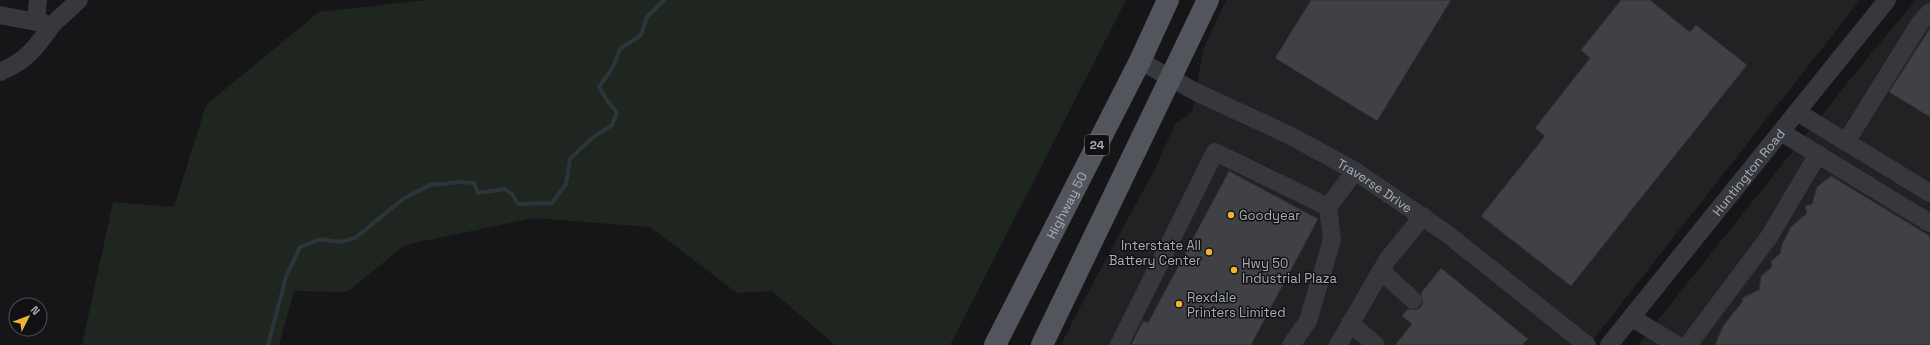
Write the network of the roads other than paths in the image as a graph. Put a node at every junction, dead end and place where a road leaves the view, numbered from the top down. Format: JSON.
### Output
{"nodes":[{"id":1,"x":38,"y":0,"type":"edge"},
{"id":2,"x":79,"y":0,"type":"edge"},
{"id":3,"x":1168,"y":0,"type":"edge"},
{"id":4,"x":1208,"y":0,"type":"edge"},
{"id":5,"x":1887,"y":0,"type":"edge"},
{"id":6,"x":1930,"y":12,"type":"edge"},
{"id":7,"x":0,"y":15,"type":"edge"},
{"id":8,"x":44,"y":24,"type":"junction"},
{"id":9,"x":1140,"y":61,"type":"junction"},
{"id":10,"x":0,"y":72,"type":"edge"},
{"id":11,"x":1170,"y":77,"type":"junction"},
{"id":12,"x":1797,"y":112,"type":"junction"},
{"id":13,"x":1781,"y":132,"type":"junction"},
{"id":14,"x":1846,"y":142,"type":"junction"},
{"id":15,"x":1818,"y":154,"type":"junction"},
{"id":16,"x":1355,"y":171,"type":"junction"},
{"id":17,"x":1930,"y":193,"type":"edge"},
{"id":18,"x":1328,"y":207,"type":"junction"},
{"id":19,"x":1423,"y":216,"type":"junction"},
{"id":20,"x":1930,"y":223,"type":"edge"},
{"id":21,"x":1381,"y":271,"type":"junction"},
{"id":22,"x":1413,"y":300,"type":"dead end"},
{"id":23,"x":1632,"y":318,"type":"junction"},
{"id":24,"x":1350,"y":323,"type":"junction"},
{"id":25,"x":1668,"y":343,"type":"edge"},
{"id":26,"x":995,"y":345,"type":"edge"},
{"id":27,"x":1042,"y":345,"type":"edge"},
{"id":28,"x":1119,"y":345,"type":"edge"},
{"id":29,"x":1291,"y":345,"type":"edge"},
{"id":30,"x":1338,"y":345,"type":"edge"},
{"id":31,"x":1376,"y":345,"type":"edge"},
{"id":32,"x":1587,"y":345,"type":"edge"},
{"id":33,"x":1610,"y":345,"type":"edge"},
{"id":34,"x":1688,"y":345,"type":"edge"}],
"edges":[{"from":1,"to":8,"type":"street"},
{"from":2,"to":8,"type":"street"},
{"from":3,"to":9,"type":"main road","name":"Highway 50","number":"24"},
{"from":4,"to":11,"type":"main road"},
{"from":5,"to":12,"type":"street","name":"Huntington Road"},
{"from":6,"to":14,"type":"street"},
{"from":7,"to":8,"type":"street"},
{"from":8,"to":10,"type":"street"},
{"from":9,"to":11,"type":"street","name":"Traverse Drive"},
{"from":9,"to":26,"type":"main road","name":"Highway 50","number":"24"},
{"from":11,"to":16,"type":"street","name":"Traverse Drive"},
{"from":11,"to":27,"type":"main road"},
{"from":12,"to":13,"type":"street","name":"Huntington Road"},
{"from":12,"to":14,"type":"street"},
{"from":13,"to":15,"type":"street"},
{"from":13,"to":23,"type":"street","name":"Huntington Road"},
{"from":14,"to":17,"type":"street"},
{"from":15,"to":20,"type":"street"},
{"from":15,"to":34,"type":"street"},
{"from":16,"to":18,"type":"street"},
{"from":16,"to":19,"type":"street","name":"Traverse Drive"},
{"from":18,"to":28,"type":"street"},
{"from":18,"to":29,"type":"street"},
{"from":19,"to":21,"type":"street"},
{"from":19,"to":32,"type":"street","name":"Traverse Drive"},
{"from":21,"to":22,"type":"street"},
{"from":21,"to":24,"type":"street"},
{"from":23,"to":25,"type":"street"},
{"from":23,"to":33,"type":"street","name":"Huntington Road"},
{"from":24,"to":30,"type":"street"},
{"from":24,"to":31,"type":"street"}]}
